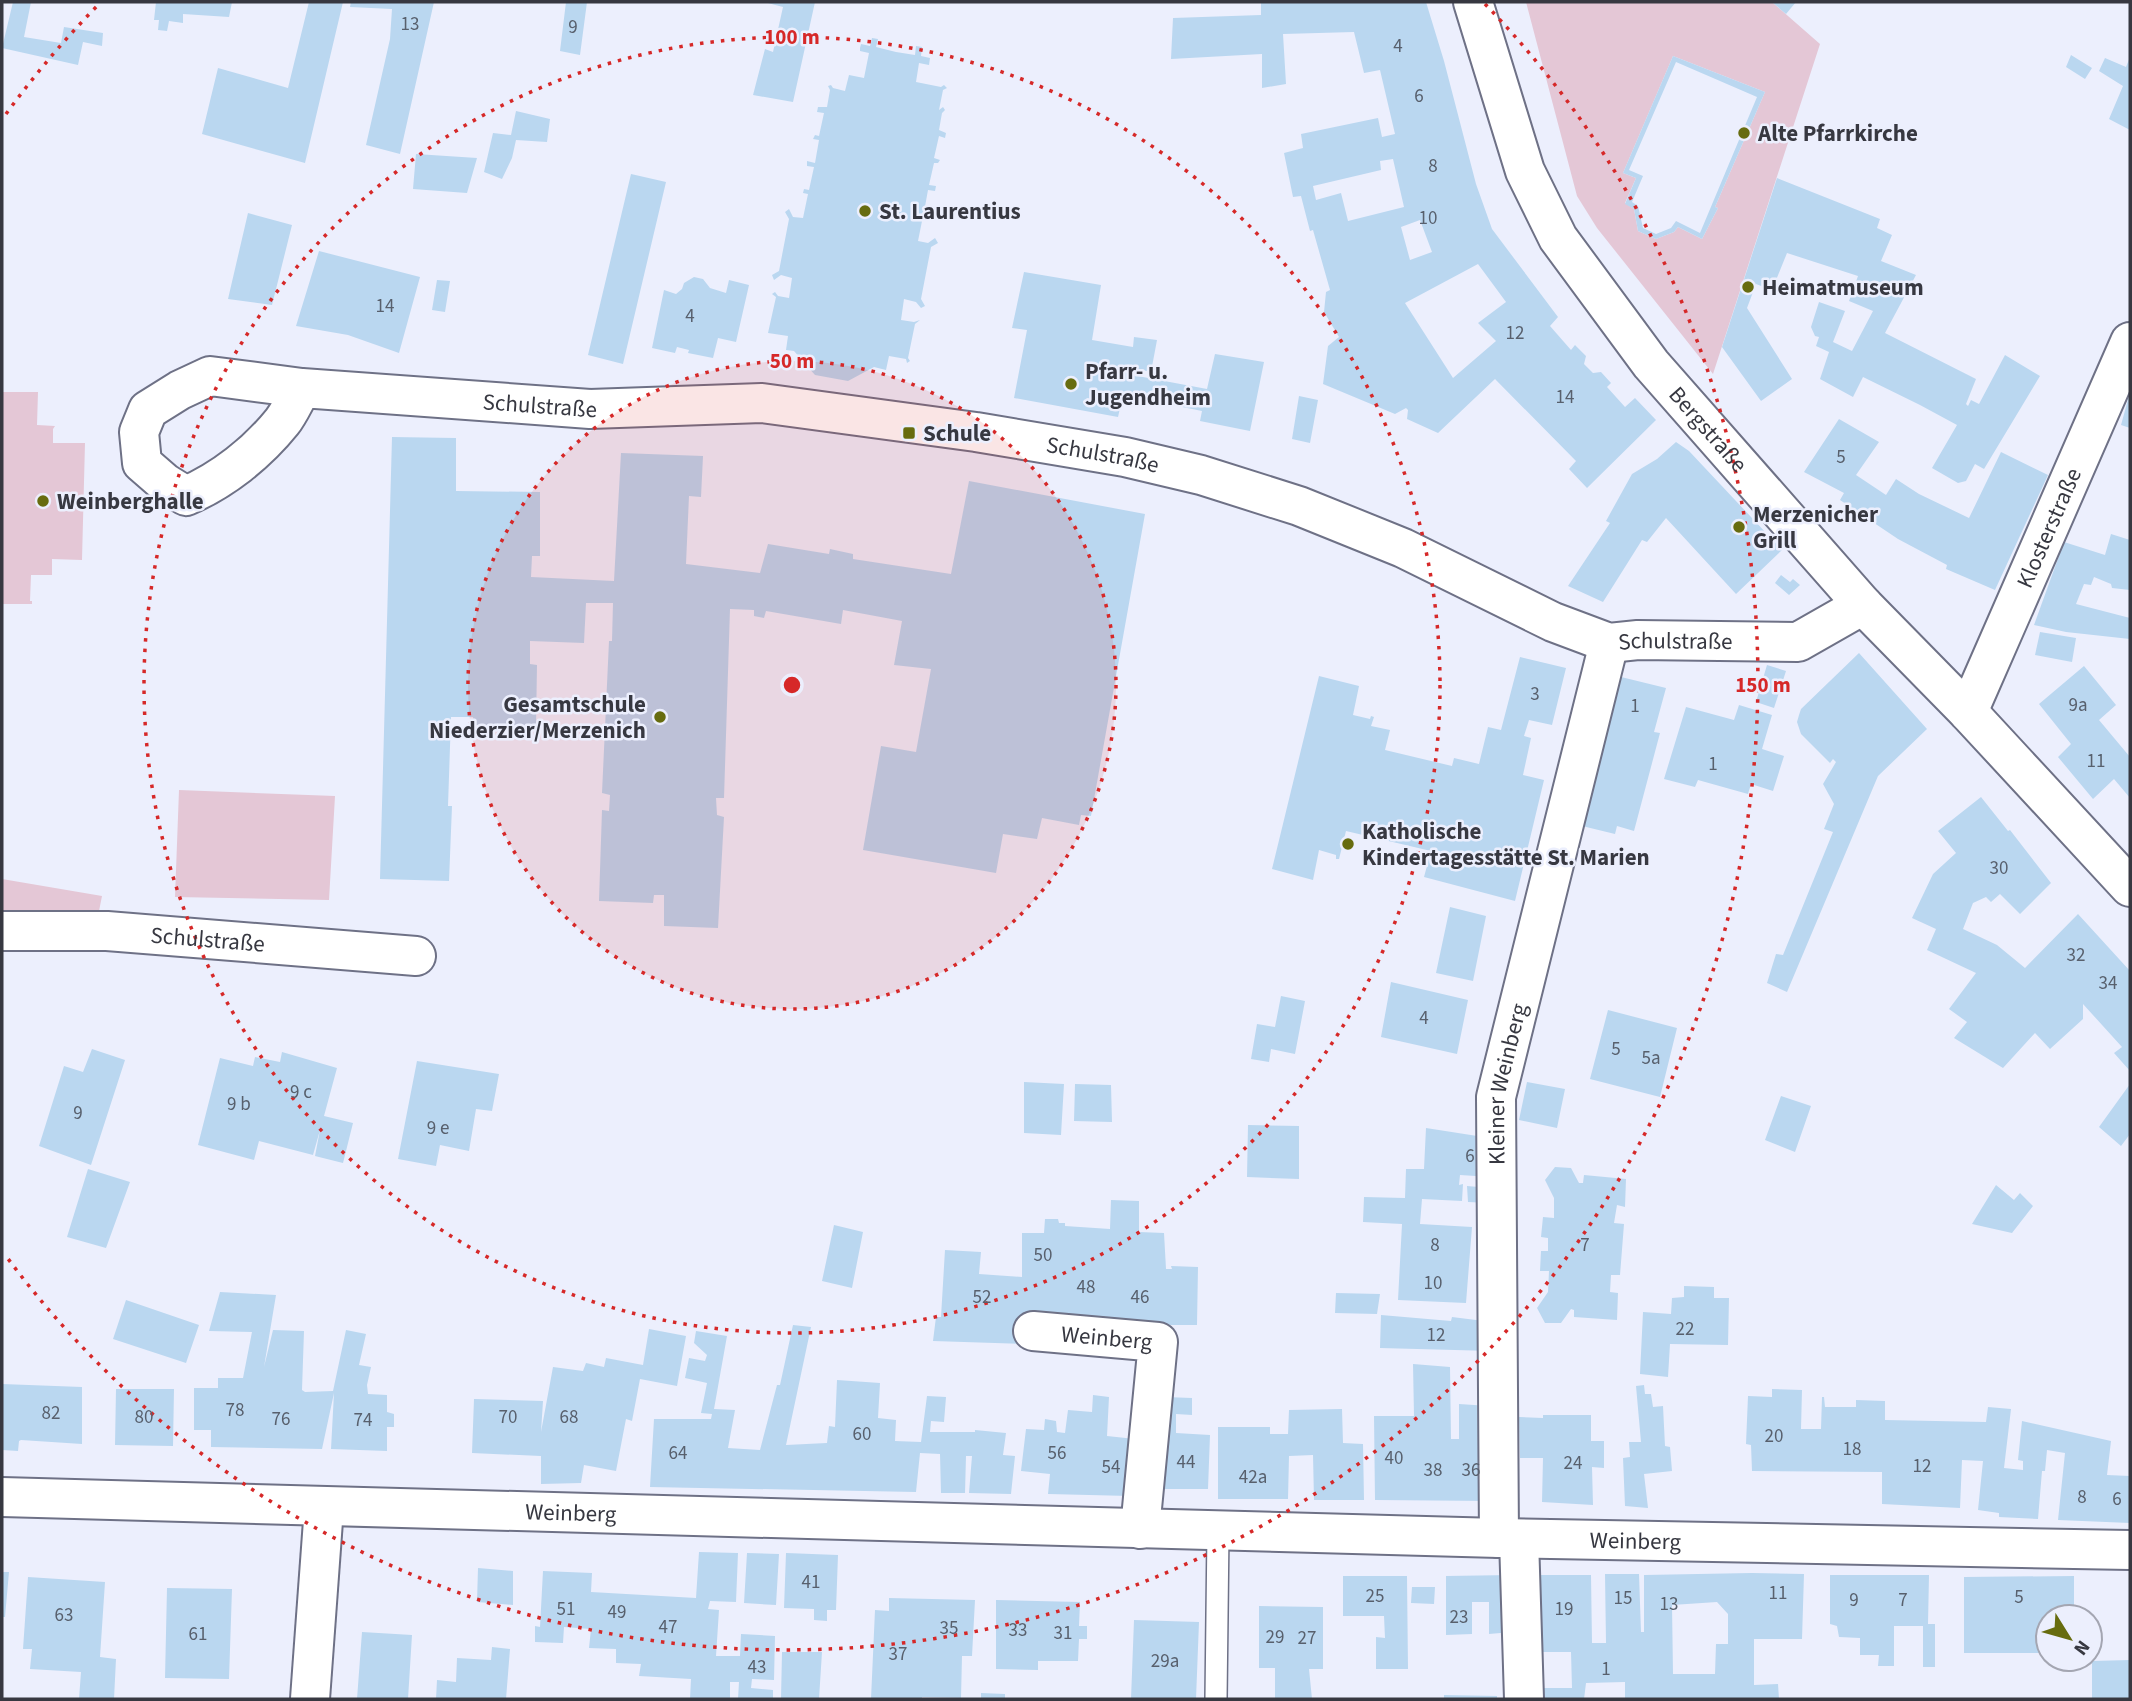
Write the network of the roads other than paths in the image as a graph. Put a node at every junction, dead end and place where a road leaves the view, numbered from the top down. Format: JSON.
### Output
{"nodes":[{"id":1,"x":1473,"y":2,"type":"edge"},
{"id":2,"x":2130,"y":342,"type":"edge"},
{"id":3,"x":302,"y":388,"type":"dead end"},
{"id":4,"x":1863,"y":605,"type":"junction"},
{"id":5,"x":1609,"y":643,"type":"junction"},
{"id":6,"x":1968,"y":712,"type":"junction"},
{"id":7,"x":2130,"y":887,"type":"edge"},
{"id":8,"x":2,"y":931,"type":"edge"},
{"id":9,"x":416,"y":956,"type":"dead end"},
{"id":10,"x":1033,"y":1331,"type":"dead end"},
{"id":11,"x":2,"y":1497,"type":"edge"},
{"id":12,"x":324,"y":1507,"type":"junction"},
{"id":13,"x":1140,"y":1529,"type":"junction"},
{"id":14,"x":1218,"y":1531,"type":"junction"},
{"id":15,"x":1509,"y":1539,"type":"junction"},
{"id":16,"x":2130,"y":1550,"type":"edge"},
{"id":17,"x":310,"y":1699,"type":"edge"},
{"id":18,"x":1216,"y":1699,"type":"edge"},
{"id":19,"x":1524,"y":1699,"type":"edge"}],
"edges":[{"from":1,"to":4,"type":"street","name":"Bergstraße"},
{"from":2,"to":6,"type":"street","name":"Klosterstraße"},
{"from":3,"to":5,"type":"street","name":"Schulstraße"},
{"from":4,"to":5,"type":"street","name":"Schulstraße"},
{"from":4,"to":6,"type":"street","name":"Bergstraße"},
{"from":5,"to":15,"type":"street","name":"Kleiner Weinberg"},
{"from":6,"to":7,"type":"street","name":"Bergstraße"},
{"from":8,"to":9,"type":"street","name":"Schulstraße"},
{"from":10,"to":13,"type":"street","name":"Weinberg"},
{"from":11,"to":12,"type":"street","name":"Weinberg"},
{"from":12,"to":13,"type":"street","name":"Weinberg"},
{"from":12,"to":17,"type":"street"},
{"from":13,"to":14,"type":"street","name":"Weinberg"},
{"from":14,"to":15,"type":"street","name":"Weinberg"},
{"from":14,"to":18,"type":"lane"},
{"from":15,"to":16,"type":"street","name":"Weinberg"},
{"from":15,"to":19,"type":"street","name":"Kleiner Weinberg"}]}
